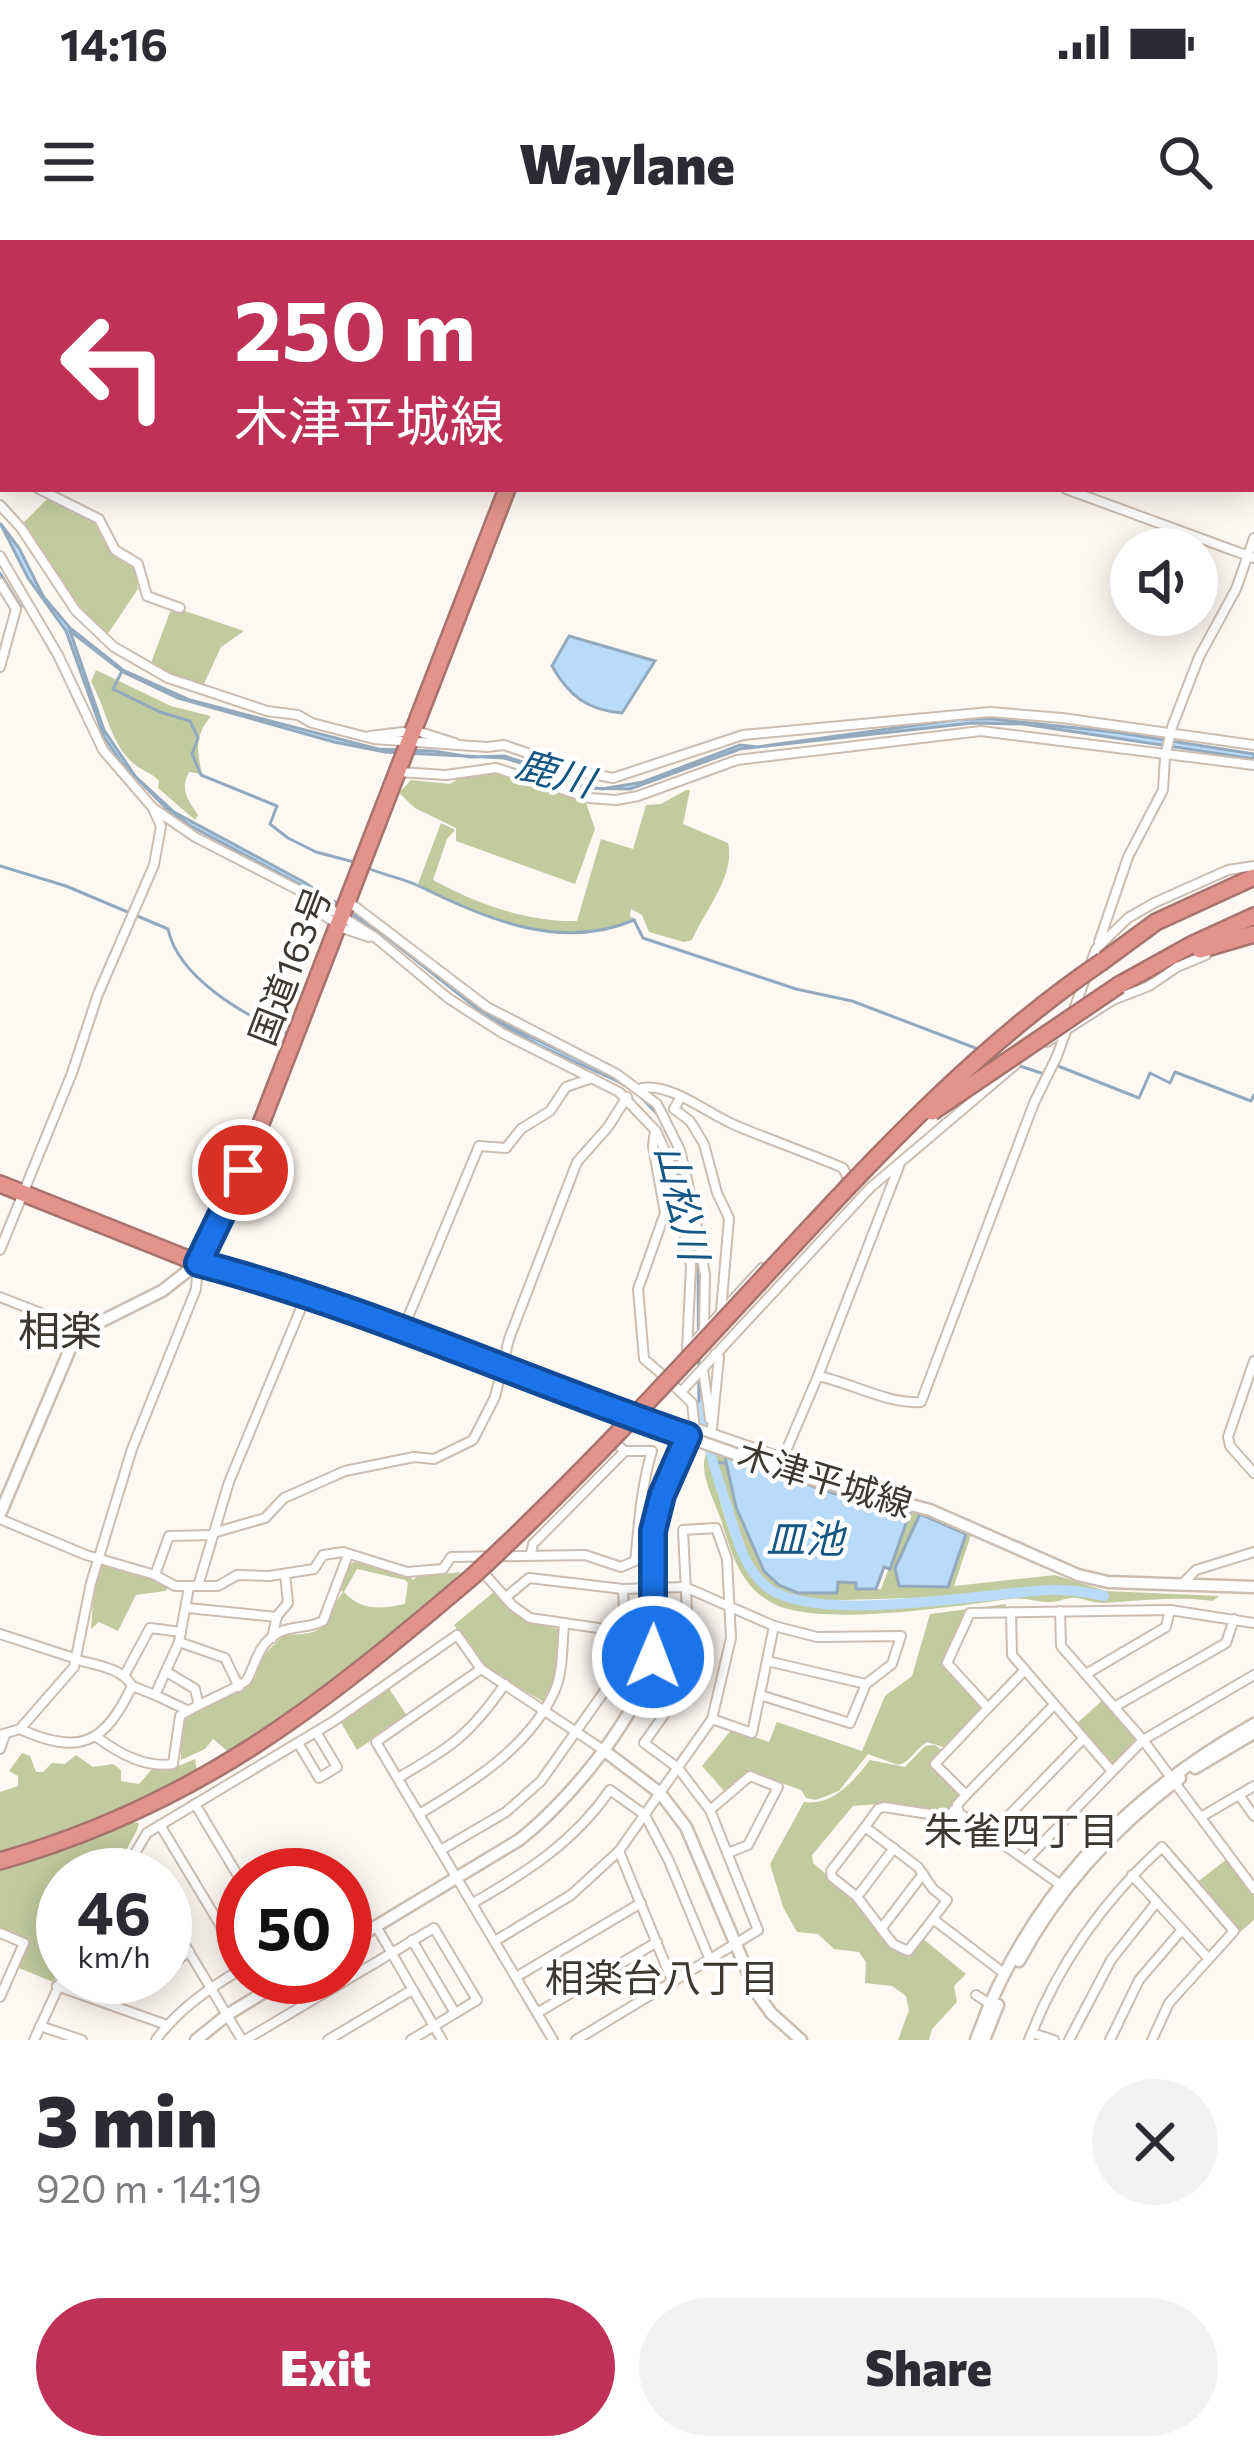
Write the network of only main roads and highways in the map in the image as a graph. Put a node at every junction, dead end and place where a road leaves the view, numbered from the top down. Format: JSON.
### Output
{"nodes":[{"id":1,"x":506,"y":492,"type":"edge"},
{"id":2,"x":1249,"y":882,"type":"edge"},
{"id":3,"x":1254,"y":916,"type":"edge"},
{"id":4,"x":1254,"y":938,"type":"edge"},
{"id":5,"x":1123,"y":982,"type":"junction"},
{"id":6,"x":857,"y":1171,"type":"junction"},
{"id":7,"x":0,"y":1184,"type":"edge"},
{"id":8,"x":198,"y":1263,"type":"junction"},
{"id":9,"x":703,"y":1436,"type":"junction"},
{"id":10,"x":0,"y":1517,"type":"edge"},
{"id":11,"x":1254,"y":1587,"type":"edge"},
{"id":12,"x":1254,"y":1728,"type":"edge"},
{"id":13,"x":602,"y":1749,"type":"junction"},
{"id":14,"x":0,"y":1861,"type":"edge"},
{"id":15,"x":1063,"y":1887,"type":"junction"},
{"id":16,"x":372,"y":1928,"type":"edge"},
{"id":17,"x":244,"y":2004,"type":"edge"},
{"id":18,"x":196,"y":2040,"type":"edge"},
{"id":19,"x":801,"y":2040,"type":"edge"},
{"id":20,"x":980,"y":2040,"type":"edge"}],
"edges":[{"from":1,"to":8,"type":"highway","name":"国道163号"},
{"from":2,"to":6,"type":"highway","bridge":true},
{"from":3,"to":5,"type":"highway"},
{"from":4,"to":5,"type":"highway"},
{"from":5,"to":6,"type":"highway","bridge":true},
{"from":6,"to":14,"type":"highway","bridge":true},
{"from":7,"to":8,"type":"highway"},
{"from":8,"to":9,"type":"main road","name":"木津平城線"},
{"from":8,"to":10,"type":"main road"},
{"from":9,"to":11,"type":"main road","name":"木津平城線"},
{"from":9,"to":13,"type":"main road"},
{"from":12,"to":15,"type":"main road"},
{"from":13,"to":16,"type":"main road"},
{"from":13,"to":19,"type":"main road"},
{"from":15,"to":20,"type":"main road"},
{"from":15,"to":20,"type":"main road"},
{"from":17,"to":18,"type":"main road"}]}
